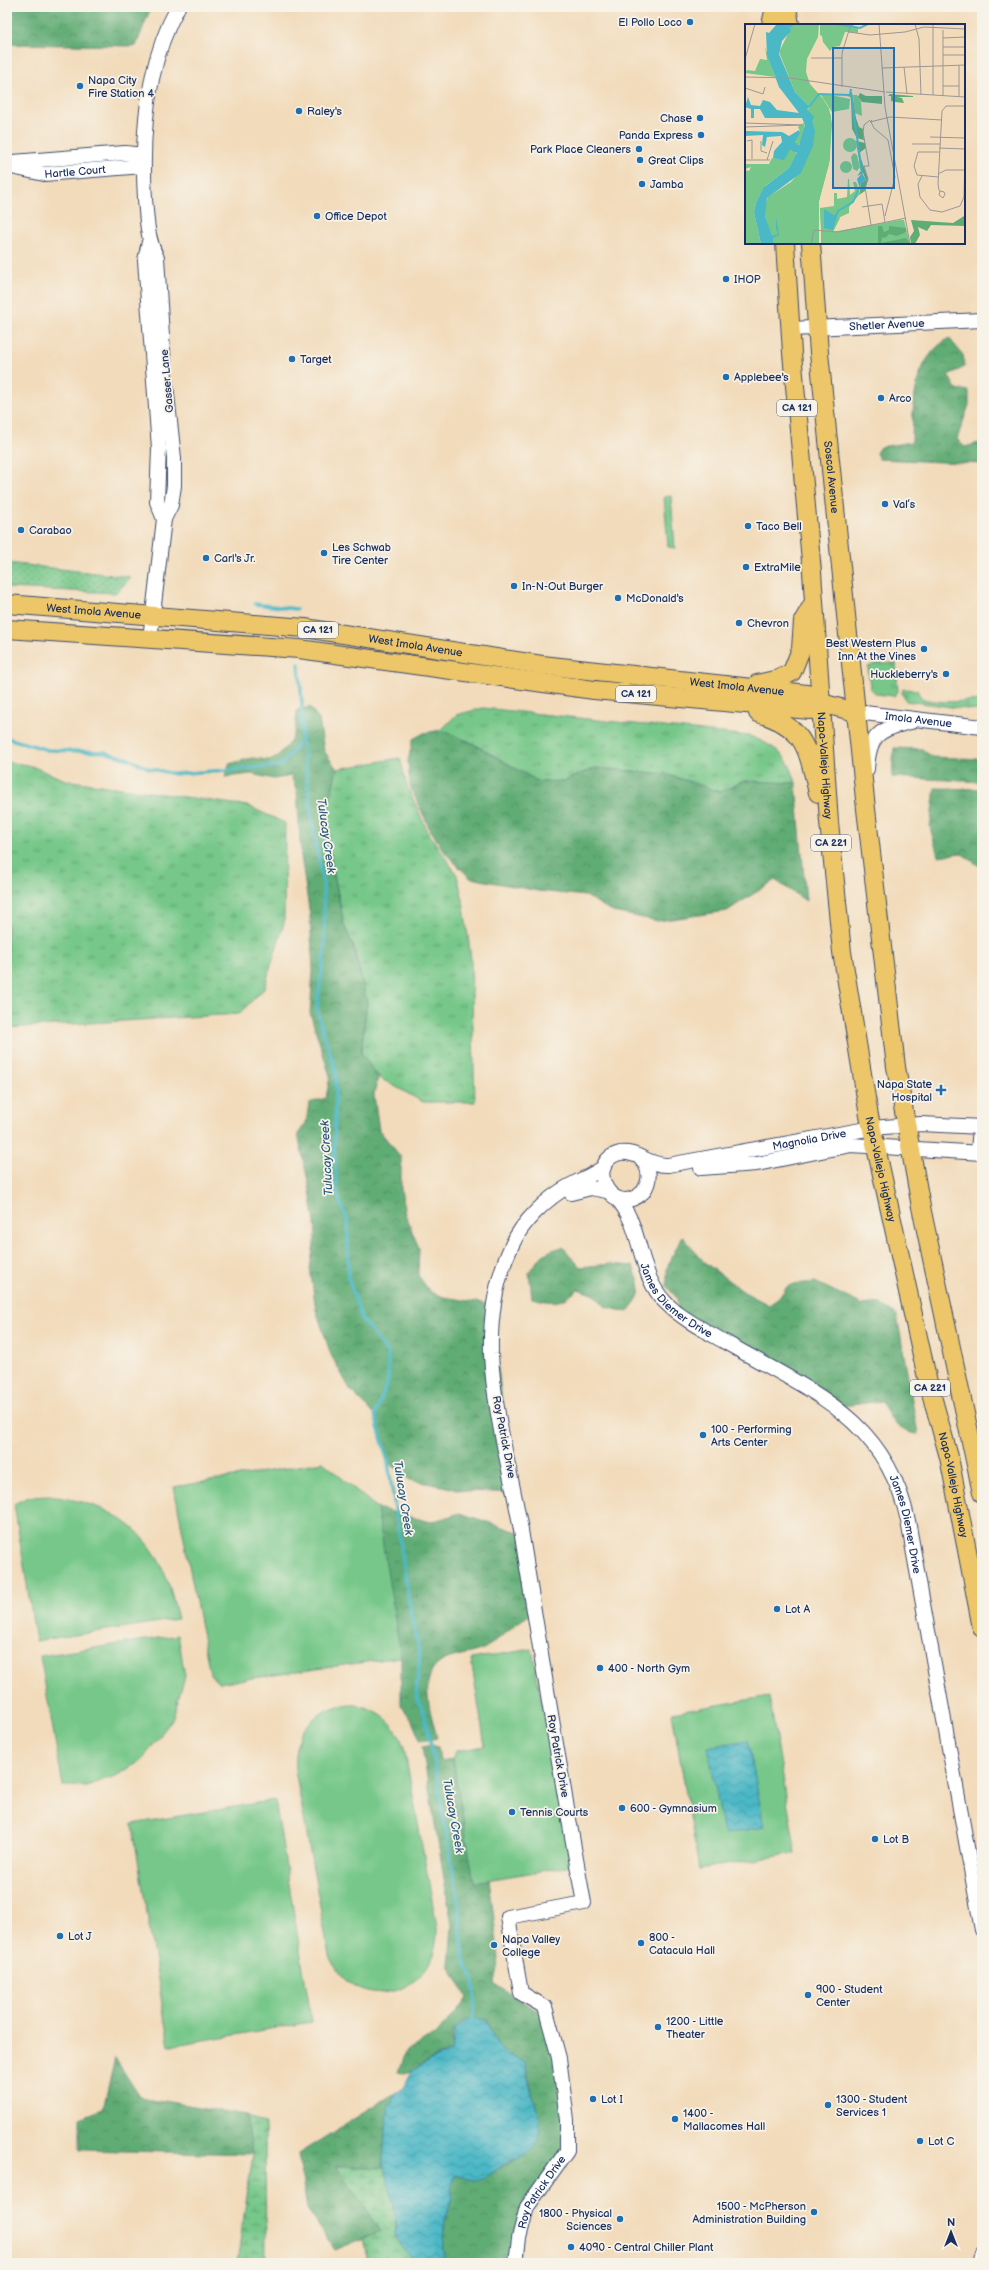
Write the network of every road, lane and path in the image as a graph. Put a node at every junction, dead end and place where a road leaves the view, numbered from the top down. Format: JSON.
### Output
{"nodes":[{"id":1,"x":178,"y":7,"type":"edge"},
{"id":2,"x":775,"y":7,"type":"edge"},
{"id":3,"x":783,"y":7,"type":"edge"},
{"id":4,"x":770,"y":24,"type":"edge"},
{"id":5,"x":790,"y":24,"type":"edge"},
{"id":6,"x":144,"y":161,"type":"junction"},
{"id":7,"x":7,"y":165,"type":"edge"},
{"id":8,"x":785,"y":244,"type":"edge"},
{"id":9,"x":811,"y":244,"type":"edge"},
{"id":10,"x":982,"y":320,"type":"edge"},
{"id":11,"x":818,"y":328,"type":"junction"},
{"id":12,"x":791,"y":329,"type":"junction"},
{"id":13,"x":812,"y":572,"type":"joint"},
{"id":14,"x":814,"y":602,"type":"junction"},
{"id":15,"x":7,"y":604,"type":"edge"},
{"id":16,"x":152,"y":615,"type":"junction"},
{"id":17,"x":7,"y":629,"type":"edge"},
{"id":18,"x":150,"y":639,"type":"junction"},
{"id":19,"x":461,"y":653,"type":"junction"},
{"id":20,"x":459,"y":672,"type":"junction"},
{"id":21,"x":729,"y":686,"type":"junction"},
{"id":22,"x":678,"y":699,"type":"junction"},
{"id":23,"x":821,"y":703,"type":"junction"},
{"id":24,"x":856,"y":712,"type":"junction"},
{"id":25,"x":924,"y":720,"type":"junction"},
{"id":26,"x":982,"y":727,"type":"edge"},
{"id":27,"x":866,"y":809,"type":"junction"},
{"id":28,"x":831,"y":848,"type":"junction"},
{"id":29,"x":907,"y":1126,"type":"junction"},
{"id":30,"x":981,"y":1127,"type":"edge"},
{"id":31,"x":872,"y":1128,"type":"junction"},
{"id":32,"x":876,"y":1147,"type":"junction"},
{"id":33,"x":911,"y":1148,"type":"junction"},
{"id":34,"x":980,"y":1152,"type":"edge"},
{"id":35,"x":640,"y":1158,"type":"junction"},
{"id":36,"x":604,"y":1167,"type":"junction"},
{"id":37,"x":645,"y":1188,"type":"junction"},
{"id":38,"x":611,"y":1194,"type":"junction"},
{"id":39,"x":552,"y":1200,"type":"junction"},
{"id":40,"x":636,"y":1238,"type":"junction"},
{"id":41,"x":982,"y":1493,"type":"edge"},
{"id":42,"x":982,"y":1628,"type":"edge"},
{"id":43,"x":982,"y":1930,"type":"edge"},
{"id":44,"x":982,"y":2254,"type":"edge"},
{"id":45,"x":516,"y":2263,"type":"edge"},
{"id":46,"x":979,"y":2263,"type":"edge"}],
"edges":[{"from":1,"to":6,"type":"street","name":"Gasser Lane"},
{"from":2,"to":4,"type":"main road"},
{"from":3,"to":5,"type":"main road"},
{"from":6,"to":7,"type":"street","name":"Hartle Court"},
{"from":6,"to":16,"type":"street","name":"Gasser Lane"},
{"from":8,"to":12,"type":"main road","number":"CA 121"},
{"from":9,"to":11,"type":"main road","name":"Soscol Avenue","number":"CA 121"},
{"from":10,"to":11,"type":"street","name":"Shetler Avenue"},
{"from":11,"to":12,"type":"street","name":"Shetler Avenue"},
{"from":11,"to":24,"type":"main road","name":"Soscol Avenue","number":"CA 121"},
{"from":12,"to":13,"type":"main road","number":"CA 121"},
{"from":13,"to":14,"type":"main road","number":"CA 221"},
{"from":14,"to":21,"type":"main road","number":"CA 121"},
{"from":14,"to":23,"type":"main road","number":"CA 221"},
{"from":15,"to":16,"type":"main road","name":"West Imola Avenue","number":"CA 121"},
{"from":16,"to":18,"type":"street","name":"Gasser Lane"},
{"from":16,"to":19,"type":"main road","name":"West Imola Avenue","number":"CA 121"},
{"from":17,"to":18,"type":"main road","name":"West Imola Avenue","number":"CA 121"},
{"from":18,"to":20,"type":"main road","name":"West Imola Avenue","number":"CA 121"},
{"from":19,"to":20,"type":"street"},
{"from":19,"to":21,"type":"main road","name":"West Imola Avenue","number":"CA 121"},
{"from":20,"to":22,"type":"main road","name":"West Imola Avenue","number":"CA 121"},
{"from":21,"to":23,"type":"main road","name":"West Imola Avenue"},
{"from":22,"to":23,"type":"main road","name":"West Imola Avenue","number":"CA 121"},
{"from":22,"to":28,"type":"main road"},
{"from":23,"to":24,"type":"main road","name":"West Imola Avenue"},
{"from":23,"to":28,"type":"main road","name":"Napa-Vallejo Highway","number":"CA 221"},
{"from":24,"to":25,"type":"street","name":"Imola Avenue"},
{"from":24,"to":27,"type":"main road","number":"CA 221"},
{"from":25,"to":26,"type":"street","name":"Imola Avenue"},
{"from":25,"to":27,"type":"street"},
{"from":27,"to":29,"type":"main road","number":"CA 221"},
{"from":28,"to":31,"type":"main road","name":"Napa-Vallejo Highway","number":"CA 221"},
{"from":29,"to":30,"type":"street","name":"Magnolia Drive"},
{"from":29,"to":31,"type":"street","name":"Magnolia Drive"},
{"from":29,"to":33,"type":"main road","number":"CA 221"},
{"from":30,"to":34,"type":"street"},
{"from":31,"to":32,"type":"main road","name":"Napa-Vallejo Highway","number":"CA 221"},
{"from":31,"to":35,"type":"street","name":"Magnolia Drive"},
{"from":32,"to":33,"type":"street","name":"Magnolia Drive"},
{"from":32,"to":37,"type":"street","name":"Magnolia Drive"},
{"from":32,"to":42,"type":"main road","name":"Napa-Vallejo Highway","number":"CA 221"},
{"from":33,"to":34,"type":"street","name":"Magnolia Drive"},
{"from":33,"to":41,"type":"main road","number":"CA 221"},
{"from":35,"to":36,"type":"street","name":"Magnolia Drive"},
{"from":35,"to":37,"type":"street"},
{"from":36,"to":38,"type":"street"},
{"from":36,"to":39,"type":"street","name":"Roy Patrick Drive"},
{"from":37,"to":38,"type":"street","name":"Magnolia Drive"},
{"from":37,"to":40,"type":"street","name":"James Diemer Drive"},
{"from":38,"to":39,"type":"street","name":"Roy Patrick Drive"},
{"from":38,"to":40,"type":"street","name":"James Diemer Drive"},
{"from":39,"to":45,"type":"street","name":"Roy Patrick Drive"},
{"from":40,"to":43,"type":"street","name":"James Diemer Drive"},
{"from":44,"to":46,"type":"street"}]}
